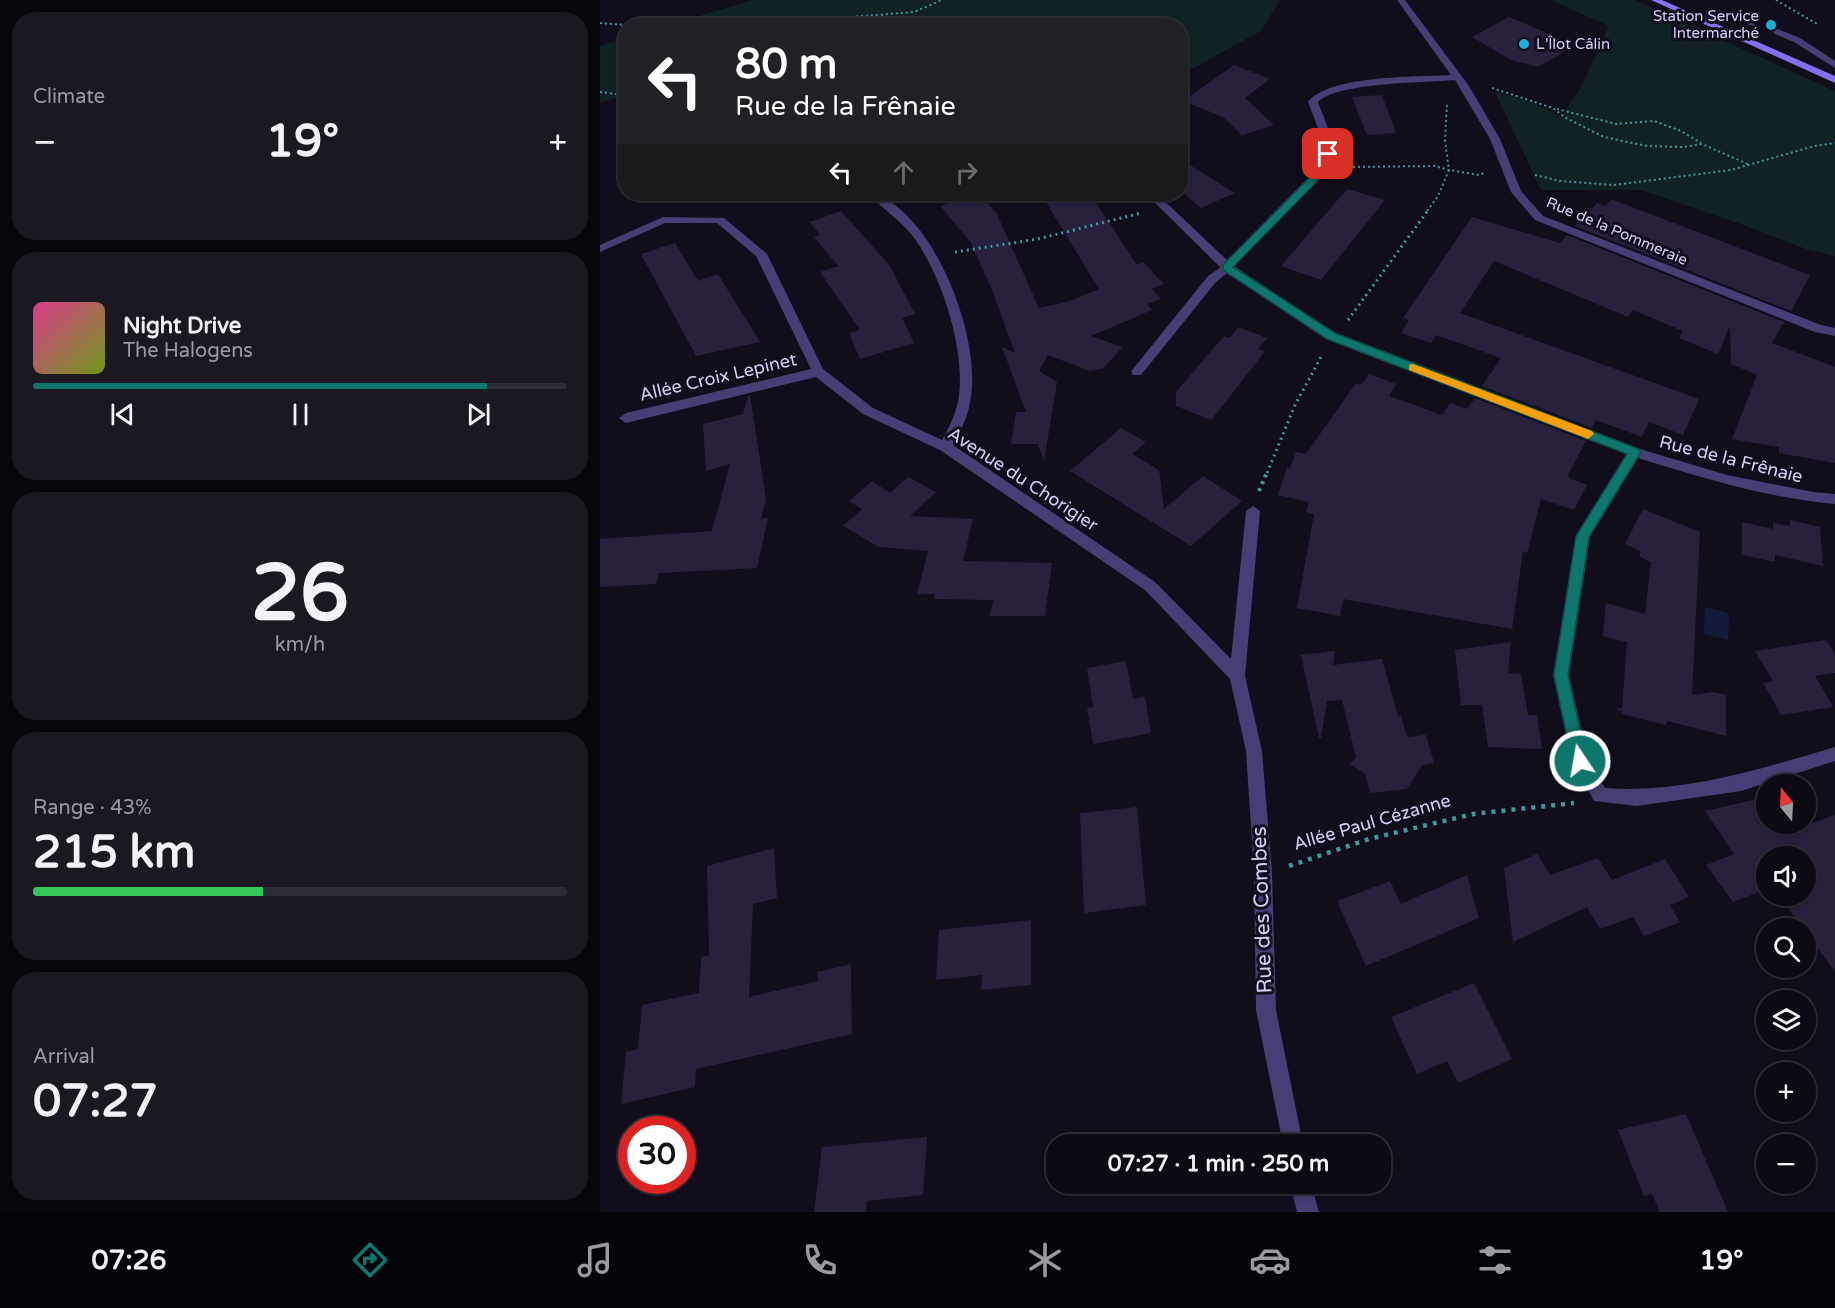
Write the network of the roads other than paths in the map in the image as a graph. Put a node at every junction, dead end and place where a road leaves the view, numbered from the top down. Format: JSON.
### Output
{"nodes":[{"id":1,"x":1401,"y":0,"type":"edge"},
{"id":2,"x":1655,"y":0,"type":"edge"},
{"id":3,"x":1696,"y":18,"type":"junction"},
{"id":4,"x":1754,"y":23,"type":"dead end"},
{"id":5,"x":1778,"y":32,"type":"dead end"},
{"id":6,"x":1835,"y":65,"type":"edge"},
{"id":7,"x":1835,"y":80,"type":"edge"},
{"id":8,"x":1460,"y":81,"type":"junction"},
{"id":9,"x":883,"y":201,"type":"edge"},
{"id":10,"x":1159,"y":201,"type":"edge"},
{"id":11,"x":600,"y":249,"type":"edge"},
{"id":12,"x":1227,"y":267,"type":"junction"},
{"id":13,"x":1835,"y":332,"type":"edge"},
{"id":14,"x":818,"y":372,"type":"junction"},
{"id":15,"x":1137,"y":372,"type":"dead end"},
{"id":16,"x":626,"y":418,"type":"dead end"},
{"id":17,"x":945,"y":447,"type":"junction"},
{"id":18,"x":1635,"y":452,"type":"junction"},
{"id":19,"x":1835,"y":499,"type":"edge"},
{"id":20,"x":1253,"y":511,"type":"road end"},
{"id":21,"x":1237,"y":676,"type":"junction"},
{"id":22,"x":1835,"y":754,"type":"edge"},
{"id":23,"x":1291,"y":1134,"type":"edge"},
{"id":24,"x":1304,"y":1194,"type":"edge"},
{"id":25,"x":1308,"y":1212,"type":"edge"}],
"edges":[{"from":1,"to":8,"type":"street","name":"Rue de la Pommeraie"},
{"from":2,"to":3,"type":"main road"},
{"from":3,"to":4,"type":"street"},
{"from":3,"to":7,"type":"main road"},
{"from":5,"to":6,"type":"street"},
{"from":8,"to":12,"type":"street"},
{"from":8,"to":13,"type":"street","name":"Rue de la Pommeraie"},
{"from":9,"to":17,"type":"street"},
{"from":10,"to":12,"type":"street","name":"Rue de la Frênaie"},
{"from":11,"to":14,"type":"street","name":"Avenue du Chorigier"},
{"from":12,"to":15,"type":"street"},
{"from":12,"to":18,"type":"street","name":"Rue de la Frênaie"},
{"from":14,"to":16,"type":"street","name":"Allée Croix Lepinet"},
{"from":14,"to":17,"type":"street","name":"Avenue du Chorigier"},
{"from":17,"to":21,"type":"street","name":"Avenue du Chorigier"},
{"from":18,"to":19,"type":"street","name":"Rue de la Frênaie"},
{"from":18,"to":22,"type":"street"},
{"from":20,"to":21,"type":"street"},
{"from":21,"to":23,"type":"street","name":"Rue des Combes"},
{"from":24,"to":25,"type":"street"}]}
